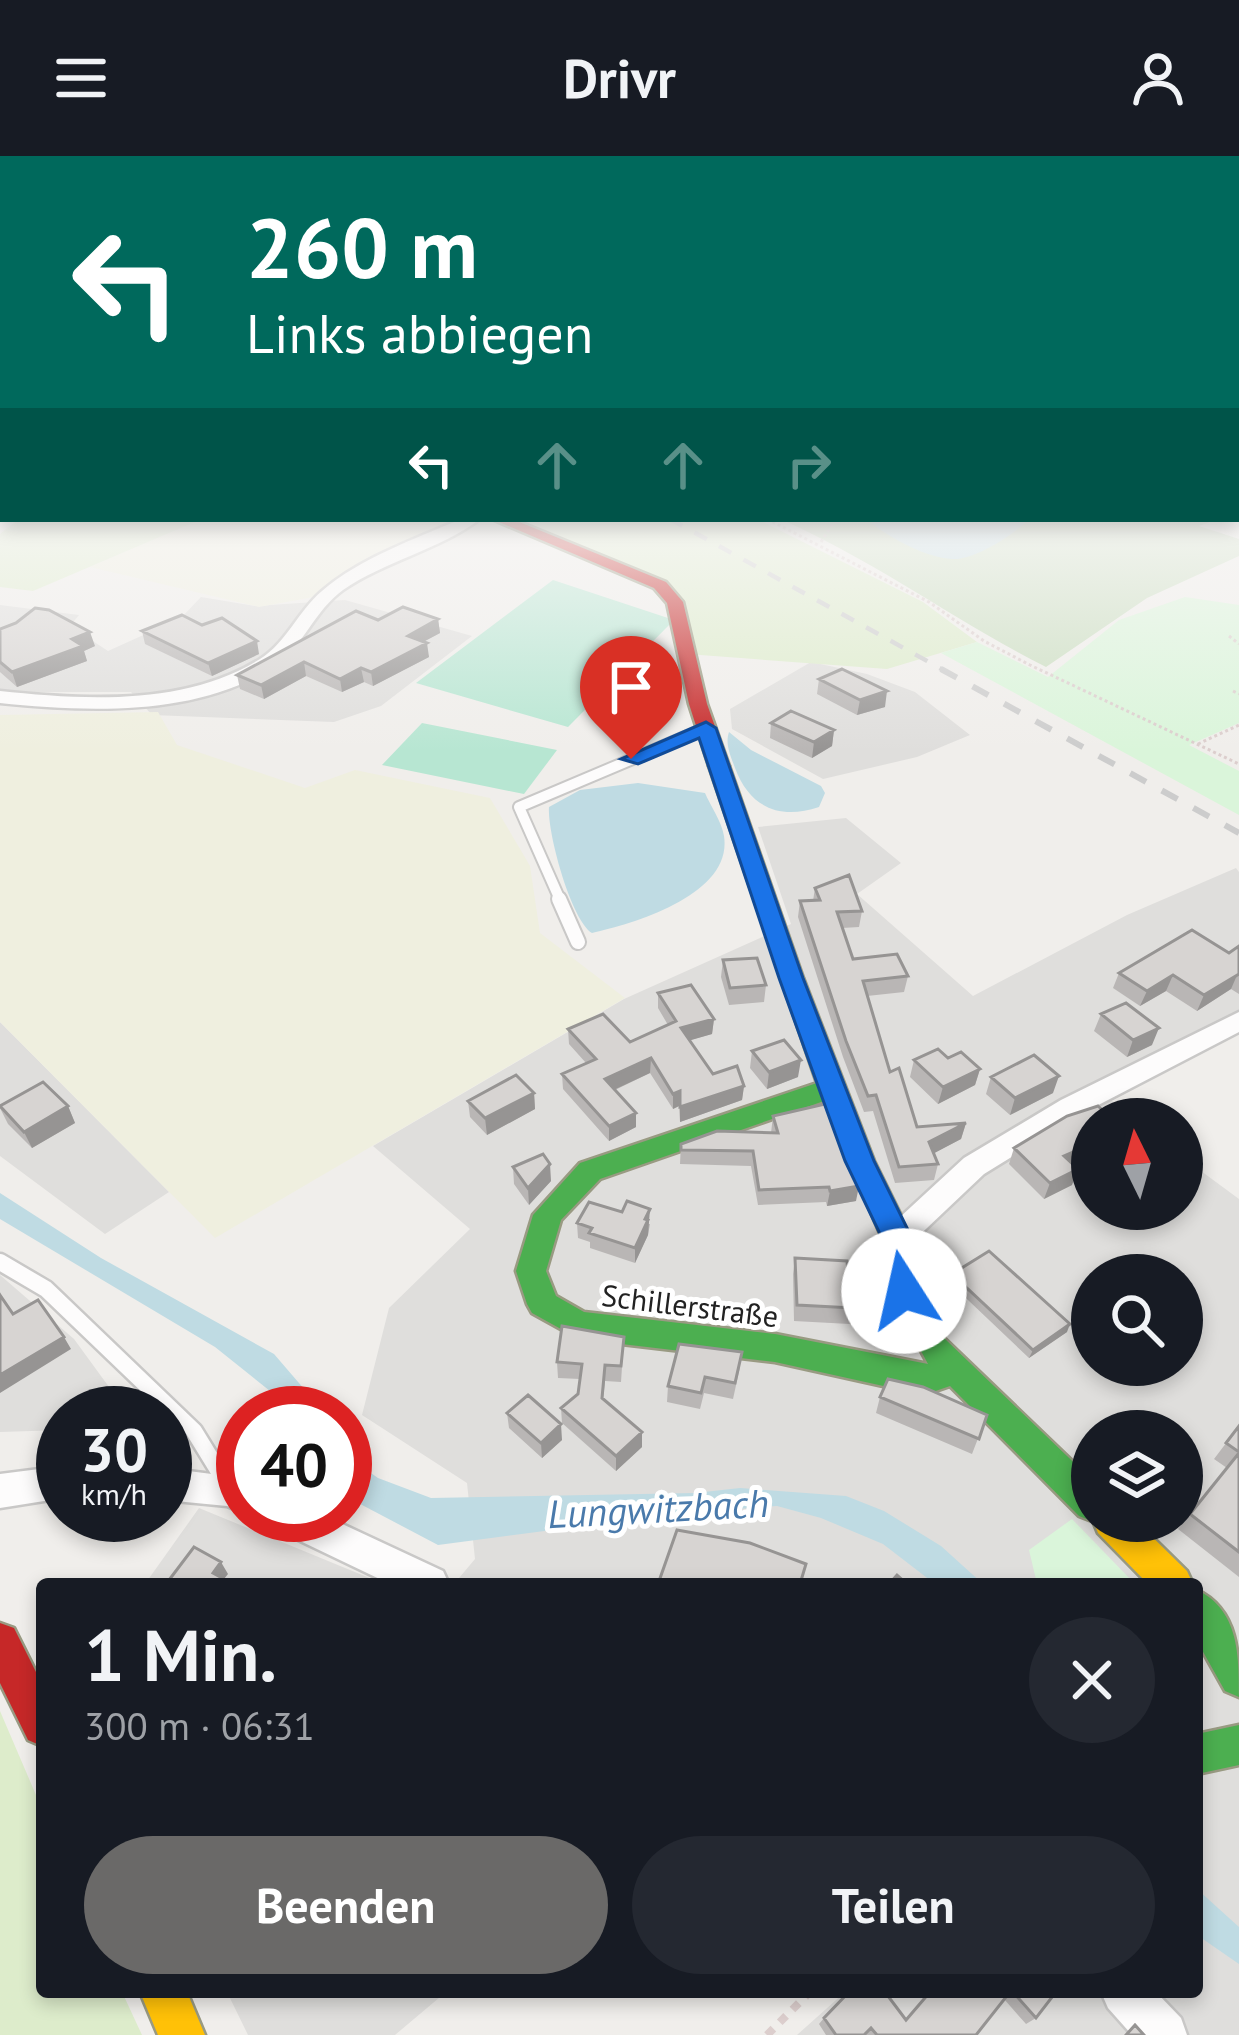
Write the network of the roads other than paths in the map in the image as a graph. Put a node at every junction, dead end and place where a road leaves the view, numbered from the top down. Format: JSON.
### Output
{"nodes":[{"id":1,"x":361,"y":577,"type":"edge"},
{"id":2,"x":638,"y":577,"type":"edge"},
{"id":3,"x":0,"y":697,"type":"edge"},
{"id":4,"x":706,"y":728,"type":"junction"},
{"id":5,"x":578,"y":942,"type":"dead end"},
{"id":6,"x":1239,"y":1021,"type":"edge"},
{"id":7,"x":833,"y":1088,"type":"junction"},
{"id":8,"x":897,"y":1238,"type":"junction"},
{"id":9,"x":0,"y":1262,"type":"edge"},
{"id":10,"x":954,"y":1370,"type":"junction"},
{"id":11,"x":216,"y":1463,"type":"edge"},
{"id":12,"x":1071,"y":1484,"type":"edge"},
{"id":13,"x":36,"y":1486,"type":"edge"},
{"id":14,"x":0,"y":1491,"type":"edge"},
{"id":15,"x":341,"y":1542,"type":"edge"},
{"id":16,"x":1132,"y":1542,"type":"edge"},
{"id":17,"x":417,"y":1578,"type":"edge"},
{"id":18,"x":1168,"y":1578,"type":"edge"},
{"id":19,"x":1203,"y":1617,"type":"edge"},
{"id":20,"x":0,"y":1642,"type":"edge"},
{"id":21,"x":1239,"y":1677,"type":"edge"},
{"id":22,"x":36,"y":1714,"type":"edge"},
{"id":23,"x":1239,"y":1745,"type":"edge"},
{"id":24,"x":1203,"y":1753,"type":"edge"},
{"id":25,"x":166,"y":1998,"type":"edge"},
{"id":26,"x":1130,"y":1998,"type":"edge"},
{"id":27,"x":182,"y":2035,"type":"edge"},
{"id":28,"x":1164,"y":2035,"type":"edge"}],
"edges":[{"from":1,"to":3,"type":"street"},
{"from":2,"to":4,"type":"street"},
{"from":4,"to":5,"type":"lane"},
{"from":4,"to":7,"type":"street"},
{"from":6,"to":8,"type":"street"},
{"from":7,"to":8,"type":"street"},
{"from":7,"to":10,"type":"street","name":"Schillerstraße"},
{"from":8,"to":10,"type":"street"},
{"from":9,"to":11,"type":"lane"},
{"from":10,"to":12,"type":"street"},
{"from":13,"to":14,"type":"street"},
{"from":15,"to":17,"type":"street"},
{"from":16,"to":18,"type":"street"},
{"from":19,"to":21,"type":"street"},
{"from":20,"to":22,"type":"street"},
{"from":23,"to":24,"type":"street"},
{"from":25,"to":27,"type":"street"},
{"from":26,"to":28,"type":"street"}]}
